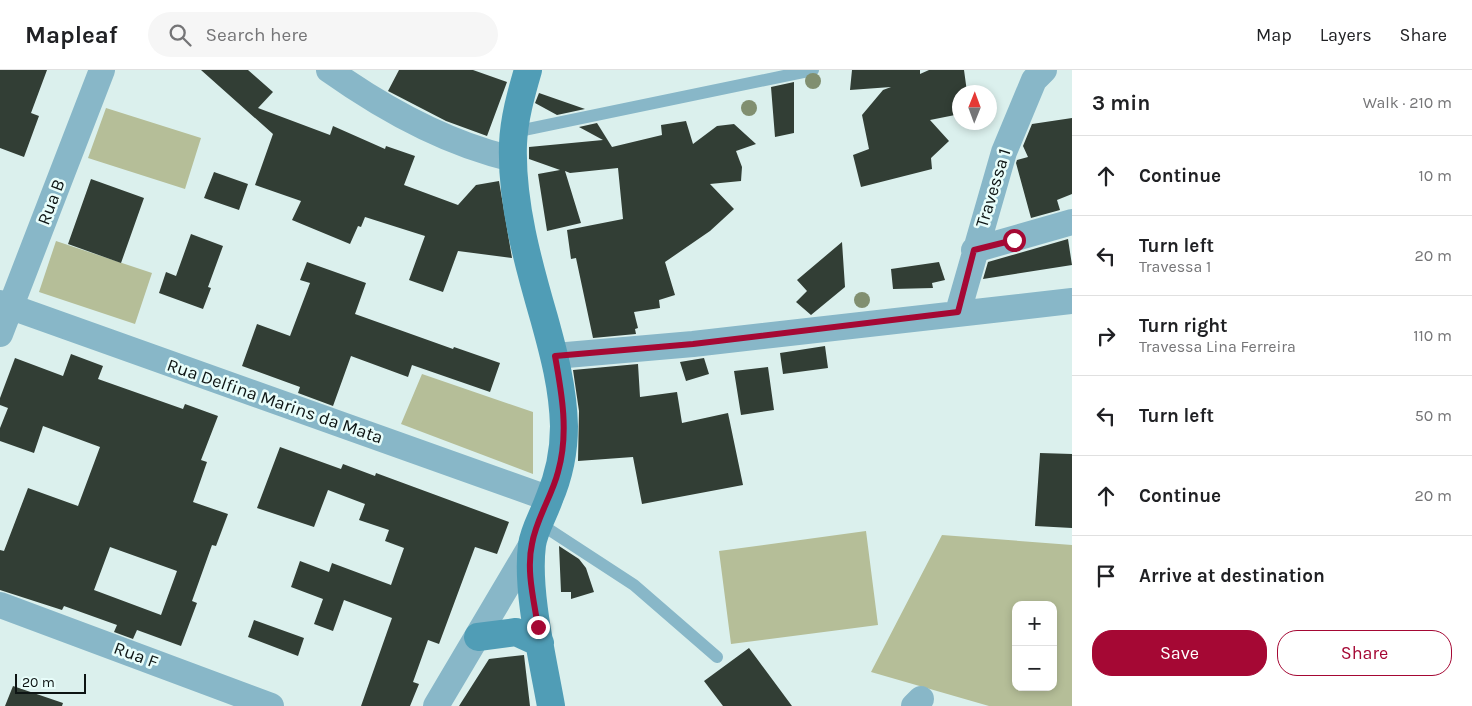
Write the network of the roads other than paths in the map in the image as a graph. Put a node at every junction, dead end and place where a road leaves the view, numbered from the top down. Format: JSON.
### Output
{"nodes":[{"id":1,"x":102,"y":70,"type":"edge"},
{"id":2,"x":329,"y":70,"type":"edge"},
{"id":3,"x":528,"y":70,"type":"edge"},
{"id":4,"x":813,"y":70,"type":"edge"},
{"id":5,"x":1044,"y":70,"type":"edge"},
{"id":6,"x":514,"y":132,"type":"junction"},
{"id":7,"x":513,"y":159,"type":"junction"},
{"id":8,"x":1072,"y":222,"type":"edge"},
{"id":9,"x":974,"y":250,"type":"junction"},
{"id":10,"x":1072,"y":301,"type":"edge"},
{"id":11,"x":5,"y":304,"type":"edge"},
{"id":12,"x":958,"y":312,"type":"junction"},
{"id":13,"x":0,"y":334,"type":"edge"},
{"id":14,"x":555,"y":356,"type":"junction"},
{"id":15,"x":540,"y":522,"type":"junction"},
{"id":16,"x":0,"y":605,"type":"edge"},
{"id":17,"x":478,"y":637,"type":"junction"},
{"id":18,"x":540,"y":643,"type":"junction"},
{"id":19,"x":717,"y":656,"type":"dead end"},
{"id":20,"x":271,"y":706,"type":"edge"},
{"id":21,"x":436,"y":706,"type":"edge"},
{"id":22,"x":551,"y":706,"type":"edge"}],
"edges":[{"from":1,"to":11,"type":"street","name":"Rua B"},
{"from":2,"to":7,"type":"street"},
{"from":3,"to":6,"type":"street"},
{"from":4,"to":6,"type":"lane"},
{"from":5,"to":9,"type":"street","name":"Travessa 1"},
{"from":6,"to":7,"type":"street"},
{"from":7,"to":14,"type":"street"},
{"from":8,"to":9,"type":"street"},
{"from":9,"to":12,"type":"street","name":"Travessa 1"},
{"from":10,"to":12,"type":"street"},
{"from":11,"to":13,"type":"street","name":"Rua B"},
{"from":11,"to":15,"type":"street","name":"Rua Delfina Marins da Mata"},
{"from":12,"to":14,"type":"street"},
{"from":14,"to":15,"type":"street"},
{"from":15,"to":17,"type":"street"},
{"from":15,"to":18,"type":"street"},
{"from":15,"to":19,"type":"lane"},
{"from":16,"to":20,"type":"street","name":"Rua F"},
{"from":17,"to":18,"type":"street"},
{"from":17,"to":21,"type":"street"},
{"from":18,"to":22,"type":"street"}]}
